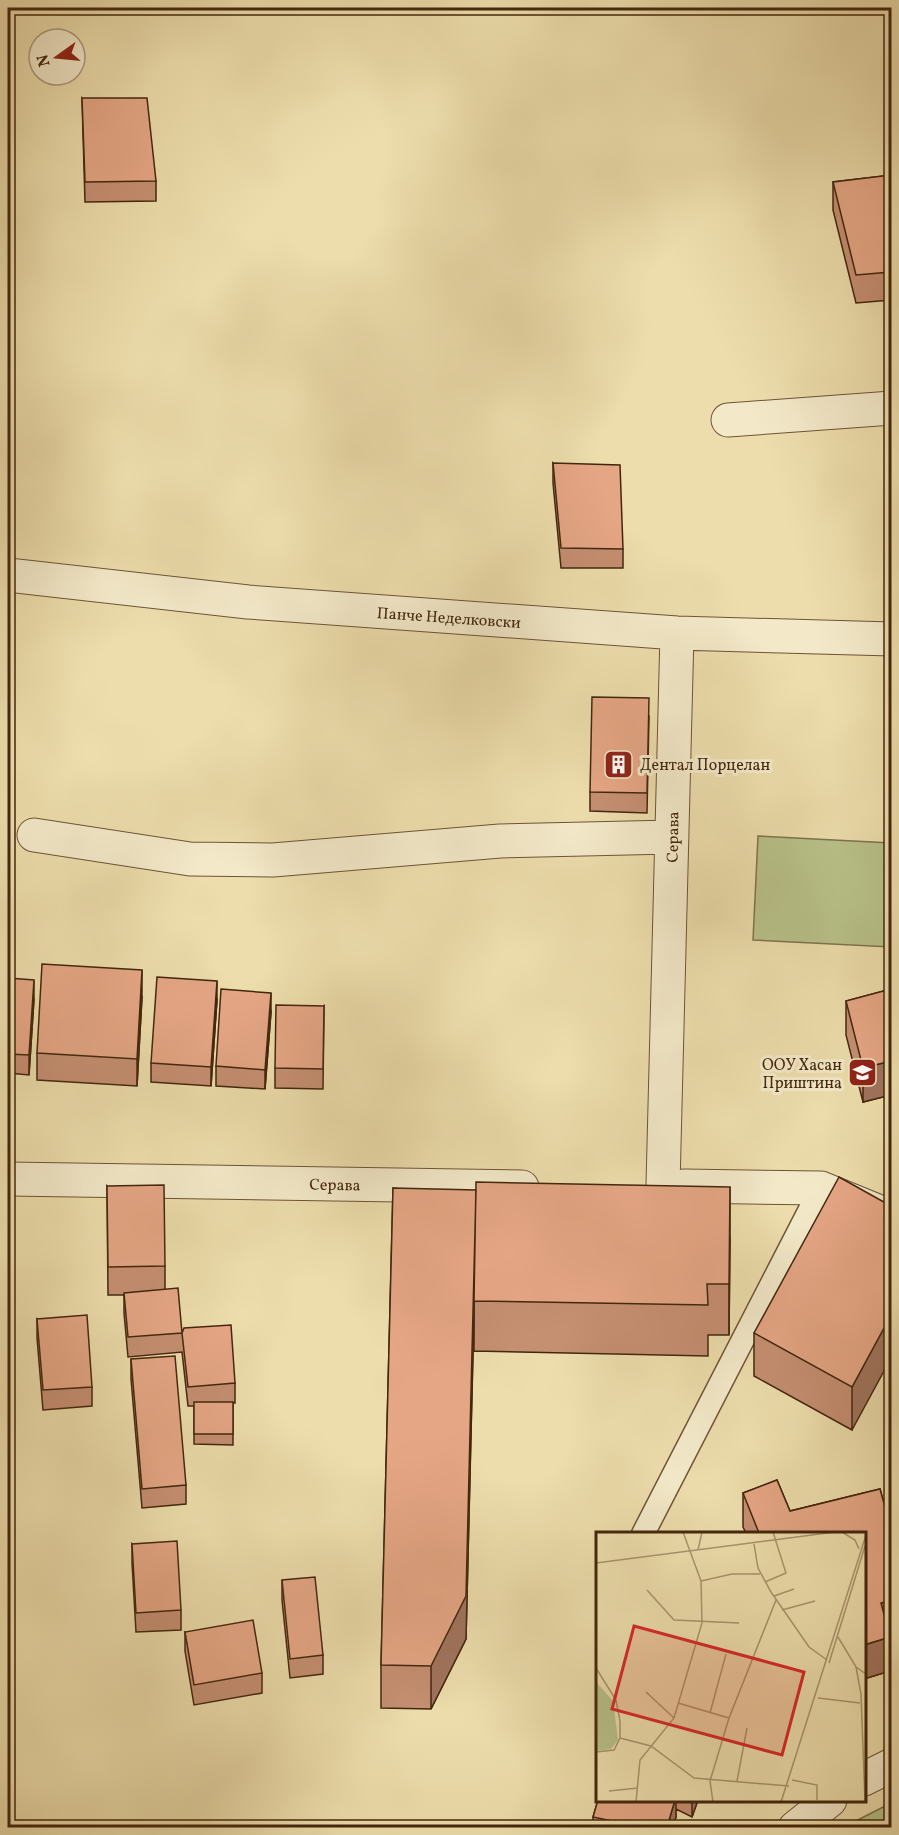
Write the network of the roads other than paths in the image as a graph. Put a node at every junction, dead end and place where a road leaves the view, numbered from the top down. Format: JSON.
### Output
{"nodes":[{"id":1,"x":891,"y":408,"type":"edge"},
{"id":2,"x":728,"y":420,"type":"dead end"},
{"id":3,"x":8,"y":574,"type":"edge"},
{"id":4,"x":676,"y":633,"type":"junction"},
{"id":5,"x":891,"y":639,"type":"edge"},
{"id":6,"x":34,"y":835,"type":"dead end"},
{"id":7,"x":672,"y":837,"type":"junction"},
{"id":8,"x":8,"y":1179,"type":"edge"},
{"id":9,"x":663,"y":1185,"type":"junction"},
{"id":10,"x":629,"y":1187,"type":"edge"},
{"id":11,"x":547,"y":1188,"type":"edge"},
{"id":12,"x":821,"y":1188,"type":"junction"},
{"id":13,"x":891,"y":1218,"type":"edge"},
{"id":14,"x":644,"y":1532,"type":"edge"},
{"id":15,"x":891,"y":1764,"type":"edge"},
{"id":16,"x":866,"y":1778,"type":"edge"},
{"id":17,"x":827,"y":1802,"type":"edge"},
{"id":18,"x":795,"y":1827,"type":"edge"}],
"edges":[{"from":1,"to":2,"type":"street"},
{"from":3,"to":4,"type":"street","name":"Панче Неделковски"},
{"from":4,"to":5,"type":"street","name":"Панче Неделковски"},
{"from":4,"to":7,"type":"street","name":"Серава"},
{"from":6,"to":7,"type":"street"},
{"from":7,"to":9,"type":"street","name":"Серава"},
{"from":8,"to":11,"type":"street","name":"Серава"},
{"from":9,"to":10,"type":"street"},
{"from":9,"to":12,"type":"street"},
{"from":12,"to":13,"type":"street"},
{"from":12,"to":14,"type":"lane"},
{"from":15,"to":16,"type":"street"},
{"from":17,"to":18,"type":"street"}]}
